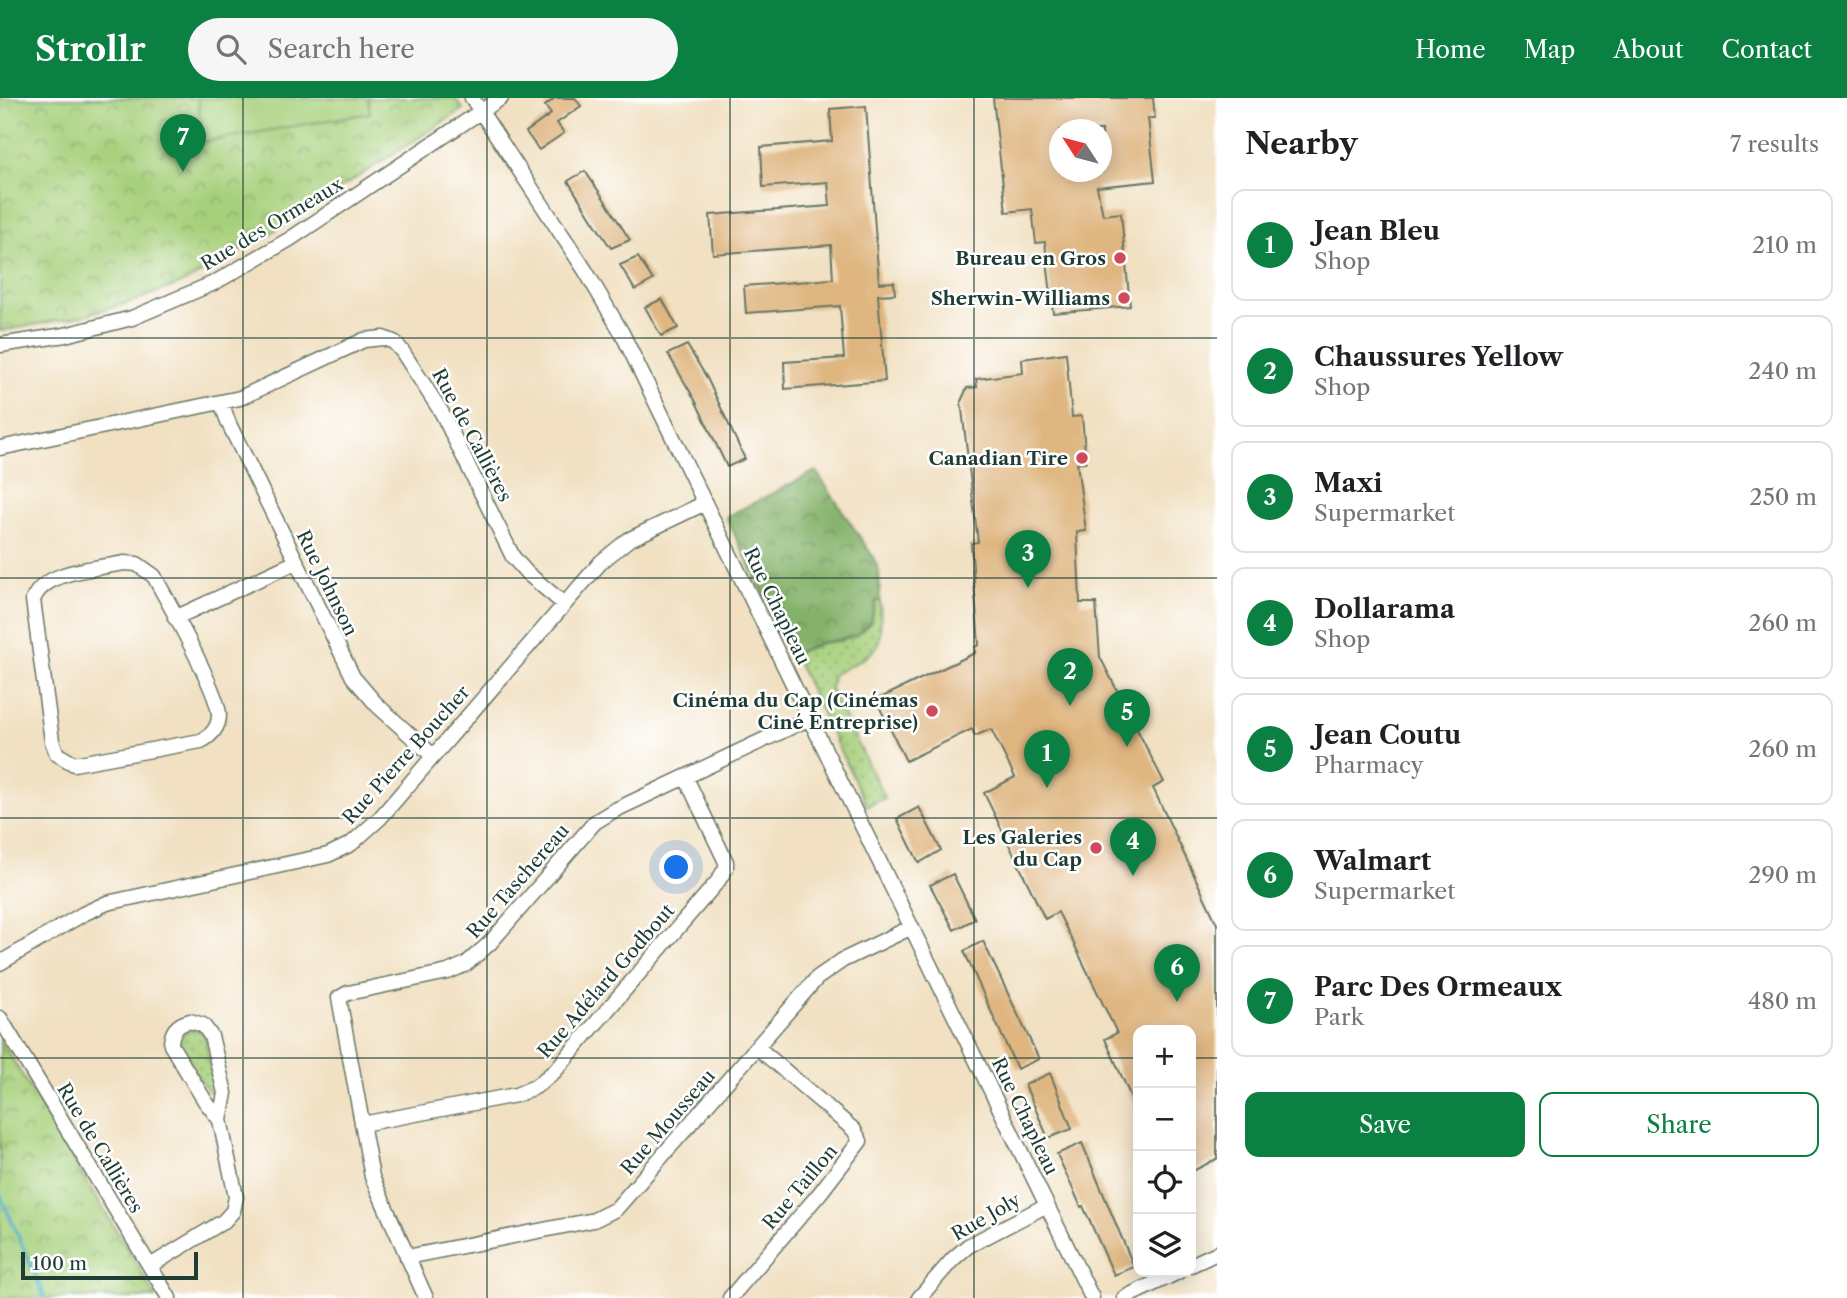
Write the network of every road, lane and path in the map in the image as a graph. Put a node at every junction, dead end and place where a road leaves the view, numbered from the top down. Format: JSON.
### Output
{"nodes":[{"id":1,"x":472,"y":98,"type":"edge"},
{"id":2,"x":501,"y":98,"type":"edge"},
{"id":3,"x":481,"y":112,"type":"junction"},
{"id":4,"x":0,"y":345,"type":"edge"},
{"id":5,"x":221,"y":402,"type":"junction"},
{"id":6,"x":0,"y":448,"type":"edge"},
{"id":7,"x":705,"y":503,"type":"junction"},
{"id":8,"x":296,"y":562,"type":"junction"},
{"id":9,"x":564,"y":604,"type":"junction"},
{"id":10,"x":176,"y":618,"type":"junction"},
{"id":11,"x":810,"y":718,"type":"junction"},
{"id":12,"x":433,"y":756,"type":"junction"},
{"id":13,"x":686,"y":778,"type":"junction"},
{"id":14,"x":912,"y":927,"type":"junction"},
{"id":15,"x":0,"y":963,"type":"edge"},
{"id":16,"x":0,"y":1018,"type":"edge"},
{"id":17,"x":757,"y":1047,"type":"junction"},
{"id":18,"x":220,"y":1120,"type":"junction"},
{"id":19,"x":362,"y":1124,"type":"junction"},
{"id":20,"x":1047,"y":1205,"type":"junction"},
{"id":21,"x":1217,"y":1253,"type":"edge"},
{"id":22,"x":407,"y":1257,"type":"junction"},
{"id":23,"x":1196,"y":1263,"type":"edge"},
{"id":24,"x":150,"y":1266,"type":"junction"},
{"id":25,"x":1168,"y":1277,"type":"edge"},
{"id":26,"x":169,"y":1298,"type":"edge"},
{"id":27,"x":426,"y":1298,"type":"edge"},
{"id":28,"x":730,"y":1298,"type":"edge"},
{"id":29,"x":919,"y":1298,"type":"edge"},
{"id":30,"x":1092,"y":1298,"type":"edge"},
{"id":31,"x":1124,"y":1298,"type":"edge"}],
"edges":[{"from":1,"to":3,"type":"street","name":"Rue Chapleau"},
{"from":2,"to":3,"type":"street","name":"Rue des Ormeaux"},
{"from":3,"to":4,"type":"street","name":"Rue des Ormeaux"},
{"from":3,"to":7,"type":"street","name":"Rue Chapleau"},
{"from":5,"to":6,"type":"street","name":"Rue de Callières"},
{"from":5,"to":8,"type":"street","name":"Rue Johnson"},
{"from":5,"to":9,"type":"street","name":"Rue de Callières"},
{"from":7,"to":9,"type":"street","name":"Rue Pierre Boucher"},
{"from":7,"to":11,"type":"street","name":"Rue Chapleau"},
{"from":8,"to":10,"type":"street"},
{"from":8,"to":12,"type":"street","name":"Rue Johnson"},
{"from":9,"to":12,"type":"street","name":"Rue Pierre Boucher"},
{"from":10,"to":10,"type":"street"},
{"from":11,"to":13,"type":"street","name":"Rue Taschereau"},
{"from":11,"to":14,"type":"street","name":"Rue Chapleau"},
{"from":12,"to":15,"type":"street","name":"Rue Pierre Boucher"},
{"from":13,"to":19,"type":"street","name":"Rue Taschereau"},
{"from":13,"to":19,"type":"street","name":"Rue Adélard Godbout"},
{"from":14,"to":17,"type":"street","name":"Rue Mousseau"},
{"from":14,"to":20,"type":"street","name":"Rue Chapleau"},
{"from":16,"to":24,"type":"street","name":"Rue de Callières"},
{"from":17,"to":22,"type":"street","name":"Rue Mousseau"},
{"from":17,"to":28,"type":"street","name":"Rue Taillon"},
{"from":18,"to":18,"type":"street"},
{"from":18,"to":24,"type":"street"},
{"from":19,"to":22,"type":"street","name":"Rue Taschereau"},
{"from":20,"to":29,"type":"street","name":"Rue Joly"},
{"from":20,"to":30,"type":"street","name":"Rue Chapleau"},
{"from":21,"to":23,"type":"street"},
{"from":22,"to":27,"type":"street","name":"Rue Taschereau"},
{"from":24,"to":26,"type":"street","name":"Rue de Callières"},
{"from":25,"to":31,"type":"street"}]}
